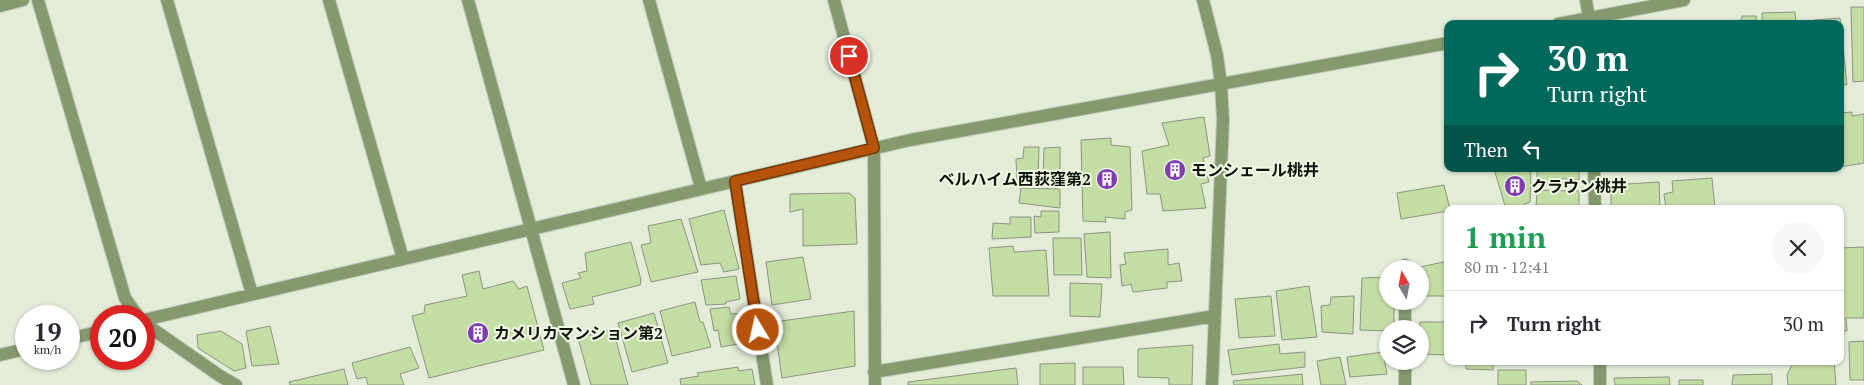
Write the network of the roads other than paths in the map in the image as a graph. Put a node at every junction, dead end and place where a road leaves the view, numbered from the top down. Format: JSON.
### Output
{"nodes":[{"id":1,"x":23,"y":0,"type":"edge"},
{"id":2,"x":38,"y":0,"type":"edge"},
{"id":3,"x":167,"y":0,"type":"edge"},
{"id":4,"x":329,"y":0,"type":"edge"},
{"id":5,"x":468,"y":0,"type":"edge"},
{"id":6,"x":649,"y":0,"type":"edge"},
{"id":7,"x":834,"y":0,"type":"edge"},
{"id":8,"x":1203,"y":0,"type":"edge"},
{"id":9,"x":1586,"y":0,"type":"edge"},
{"id":10,"x":1684,"y":0,"type":"edge"},
{"id":11,"x":0,"y":6,"type":"edge"},
{"id":12,"x":1589,"y":20,"type":"edge"},
{"id":13,"x":1594,"y":20,"type":"edge"},
{"id":14,"x":1444,"y":44,"type":"edge"},
{"id":15,"x":1221,"y":84,"type":"junction"},
{"id":16,"x":874,"y":148,"type":"junction"},
{"id":17,"x":1594,"y":172,"type":"edge"},
{"id":18,"x":735,"y":181,"type":"junction"},
{"id":19,"x":701,"y":188,"type":"junction"},
{"id":20,"x":1595,"y":205,"type":"edge"},
{"id":21,"x":531,"y":229,"type":"junction"},
{"id":22,"x":403,"y":259,"type":"junction"},
{"id":23,"x":252,"y":294,"type":"junction"},
{"id":24,"x":130,"y":305,"type":"edge"},
{"id":25,"x":1215,"y":316,"type":"junction"},
{"id":26,"x":155,"y":318,"type":"edge"},
{"id":27,"x":155,"y":330,"type":"edge"},
{"id":28,"x":15,"y":352,"type":"edge"},
{"id":29,"x":0,"y":355,"type":"edge"},
{"id":30,"x":1600,"y":365,"type":"edge"},
{"id":31,"x":1405,"y":370,"type":"edge"},
{"id":32,"x":874,"y":379,"type":"edge"},
{"id":33,"x":216,"y":380,"type":"edge"},
{"id":34,"x":236,"y":385,"type":"edge"},
{"id":35,"x":574,"y":385,"type":"edge"},
{"id":36,"x":767,"y":385,"type":"edge"},
{"id":37,"x":1212,"y":385,"type":"edge"},
{"id":38,"x":1406,"y":385,"type":"edge"},
{"id":39,"x":1600,"y":385,"type":"edge"}],
"edges":[{"from":1,"to":11,"type":"street"},
{"from":2,"to":24,"type":"street"},
{"from":3,"to":23,"type":"street"},
{"from":4,"to":22,"type":"street"},
{"from":5,"to":21,"type":"street"},
{"from":6,"to":19,"type":"street"},
{"from":7,"to":16,"type":"street"},
{"from":8,"to":15,"type":"street"},
{"from":9,"to":12,"type":"street"},
{"from":10,"to":13,"type":"street"},
{"from":14,"to":15,"type":"street"},
{"from":15,"to":16,"type":"street"},
{"from":15,"to":25,"type":"street"},
{"from":16,"to":18,"type":"street"},
{"from":16,"to":32,"type":"street"},
{"from":17,"to":20,"type":"street"},
{"from":18,"to":19,"type":"street"},
{"from":18,"to":36,"type":"street"},
{"from":19,"to":21,"type":"street"},
{"from":21,"to":22,"type":"street"},
{"from":21,"to":35,"type":"street"},
{"from":22,"to":23,"type":"street"},
{"from":23,"to":26,"type":"street"},
{"from":25,"to":32,"type":"street"},
{"from":25,"to":37,"type":"street"},
{"from":27,"to":33,"type":"street"},
{"from":28,"to":29,"type":"street"},
{"from":30,"to":39,"type":"street"},
{"from":31,"to":38,"type":"street"},
{"from":33,"to":34,"type":"street"}]}
